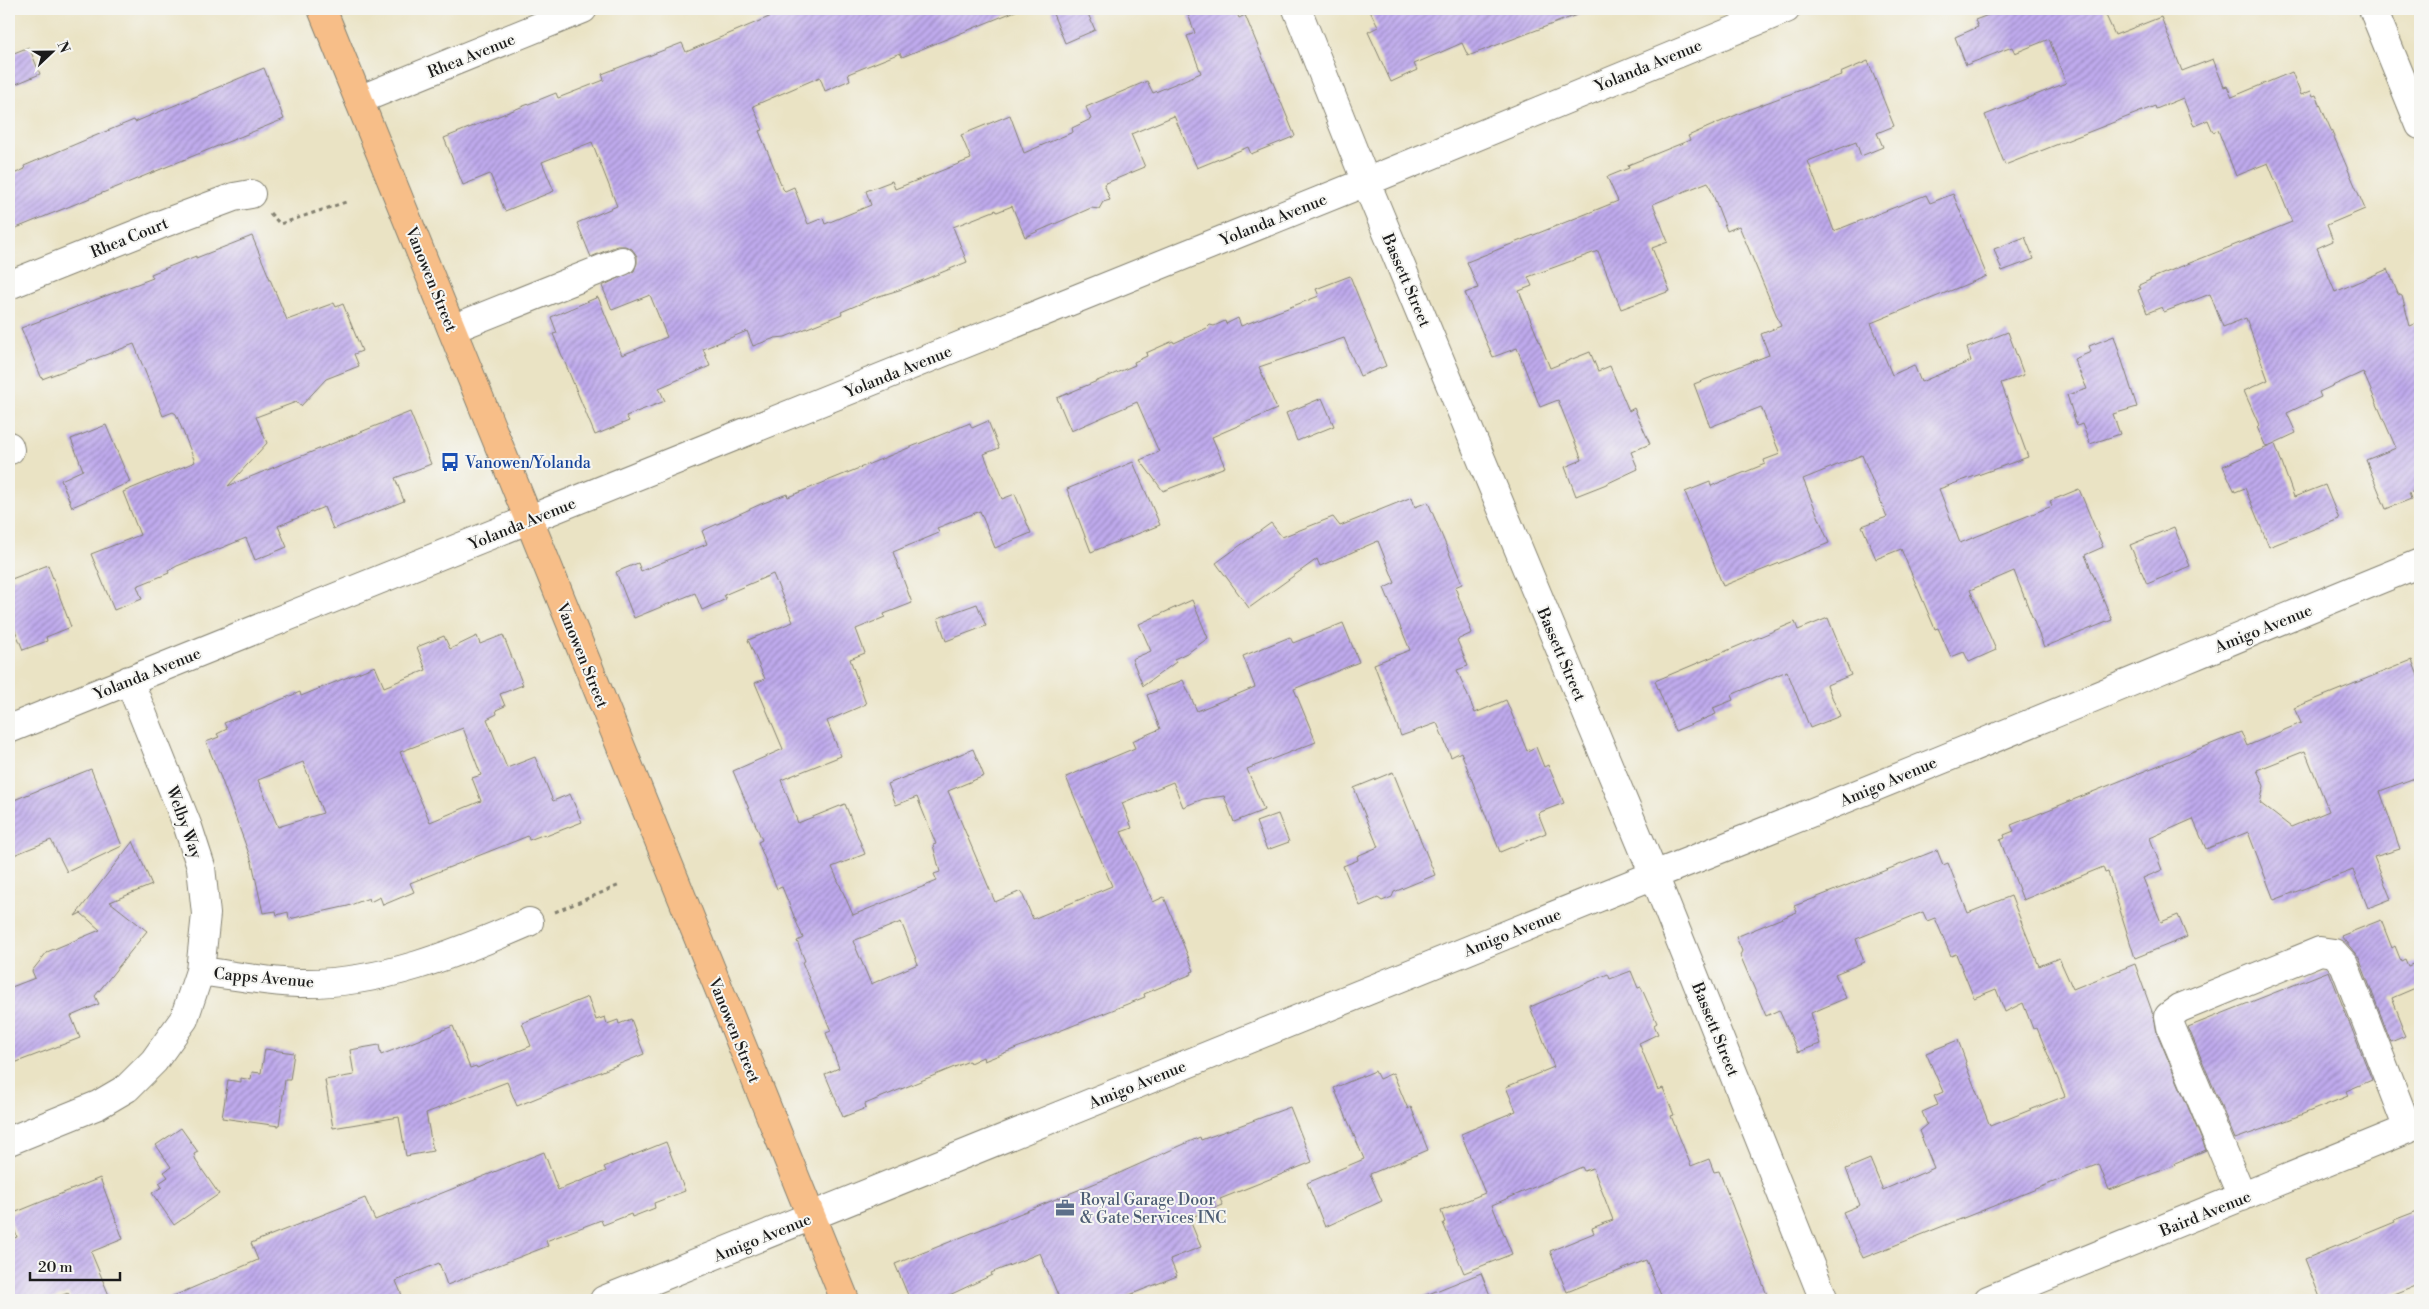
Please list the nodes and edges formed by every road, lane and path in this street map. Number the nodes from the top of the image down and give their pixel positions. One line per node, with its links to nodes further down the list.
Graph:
1 (322, 9): 6 (main road, Vanowen Street)
2 (583, 9): 6 (street, Rhea Avenue)
3 (1297, 9): 8 (street, Bassett Street)
4 (1786, 9): 8 (street, Yolanda Avenue)
5 (2373, 9): 7 (street)
6 (359, 100): 13 (main road, Vanowen Street)
7 (2420, 125)
8 (1366, 182): 14 (street, Yolanda Avenue); 18 (street, Bassett Street)
9 (251, 194): 10 (path); 12 (street, Rhea Court)
10 (346, 202)
11 (622, 261): 13 (street)
12 (9, 285)
13 (452, 330): 14 (main road, Vanowen Street)
14 (529, 520): 16 (street, Yolanda Avenue); 25 (main road, Vanowen Street)
15 (2420, 563): 18 (street, Amigo Avenue)
16 (129, 680): 17 (street, Yolanda Avenue); 21 (street, Welby Way)
17 (9, 729)
18 (1654, 875): 25 (street, Amigo Avenue); 28 (street, Bassett Street)
19 (620, 885): 20 (path)
20 (529, 922): 21 (street, Capps Avenue)
21 (200, 972): 23 (street, Capps Avenue)
22 (2414, 1127): 24 (street, Baird Avenue); 24 (street)
23 (9, 1141)
24 (2242, 1197): 29 (street, Baird Avenue)
25 (811, 1217): 26 (street, Amigo Avenue); 27 (main road, Vanowen Street)
26 (604, 1300)
27 (845, 1300)
28 (1824, 1300)
29 (1988, 1300)

